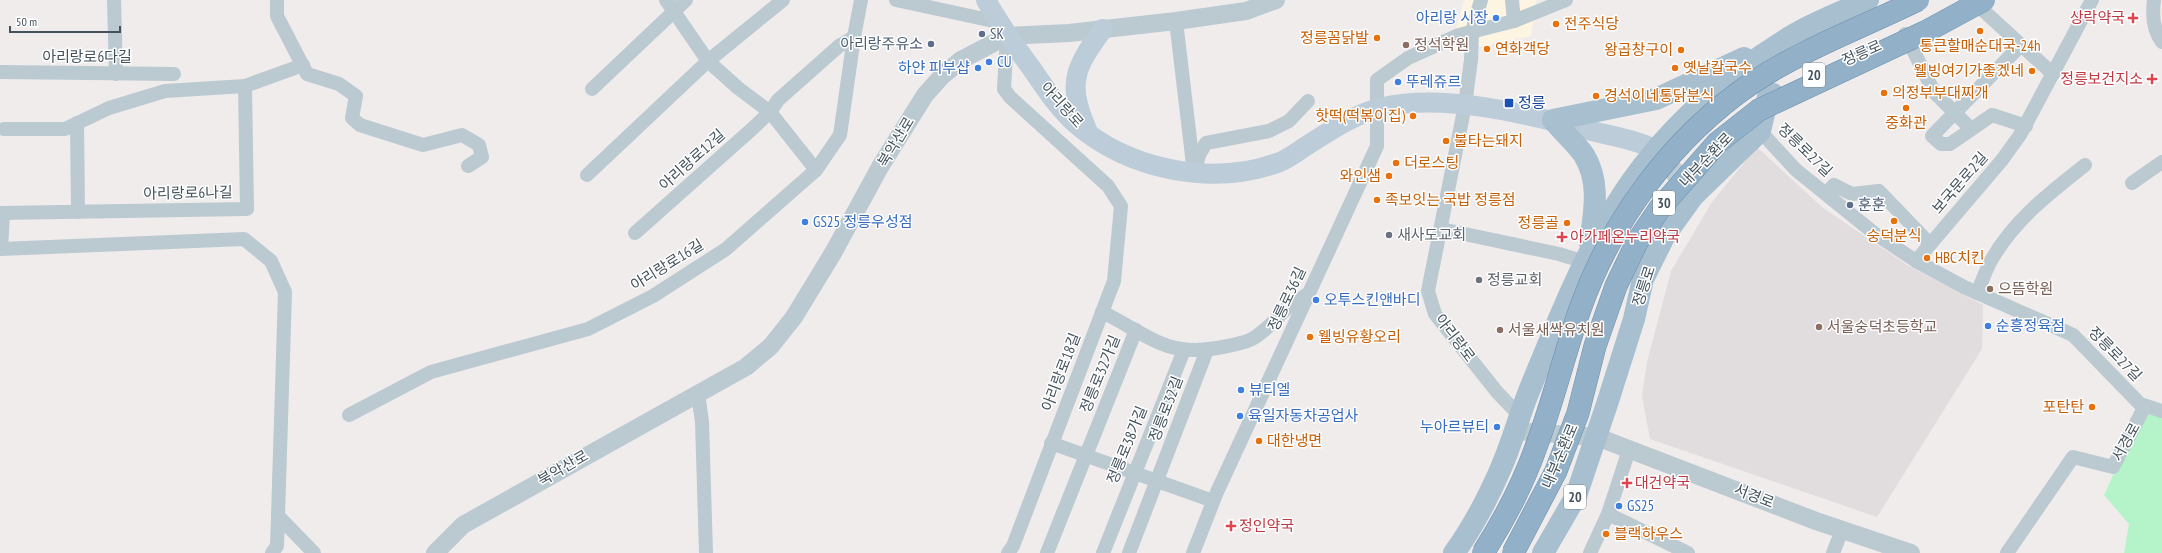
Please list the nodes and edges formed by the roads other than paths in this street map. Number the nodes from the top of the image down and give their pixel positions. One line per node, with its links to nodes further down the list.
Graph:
1 (114, 0): 31 (street)
2 (277, 0): 29 (street)
3 (686, 0): 17 (street)
4 (783, 0): 28 (street)
5 (861, 0): 25 (street, 아리랑로16길)
6 (896, 0): 20 (street)
7 (986, 0): 20 (main road, 아리랑로)
8 (1276, 0): 18 (street, 북악산로)
9 (1481, 0): 22 (street)
10 (1512, 0): 19 (street)
11 (1566, 0): 19 (street)
12 (1868, 0): 24 (main road)
13 (1918, 0): 98 (highway, 내부순환로 / 30, bridge)
14 (2092, 0): 33 (street, 보국문로2길)
15 (2154, 0): 26 (street)
16 (1978, 1): 23 (main road, 정릉로 / 20); 27 (street); 99 (highway, 내부순환로 / 30, bridge)
17 (670, 6): 28 (street); 35 (street)
18 (1176, 21): 21 (street, 북악산로); 54 (street)
19 (1514, 21): 22 (street)
20 (1003, 29): 21 (street, 북악산로); 48 (main road, 아리랑로); 69 (street, 아리랑로18길); 73 (street, 북악산로)
21 (1104, 29): 48 (main road)
22 (1472, 32): 38 (street); 39 (street, 정릉로36길)
23 (1905, 34): 36 (main road, 정릉로 / 20); 41 (street)
24 (1792, 36): 36 (main road); 42 (main road); 49 (main road)
25 (854, 37): 40 (street, 아리랑로12길); 53 (street, 아리랑로16길)
26 (2162, 42)
27 (2021, 45): 33 (street); 41 (street)
28 (708, 61): 40 (street); 55 (street)
29 (303, 65): 34 (street); 52 (street)
30 (0, 72): 31 (street, 아리랑로6다길)
31 (116, 74): 32 (street, 아리랑로6다길)
32 (174, 74)
33 (2053, 74): 44 (street, 보국문로2길)
34 (244, 86): 43 (street); 59 (street, 아리랑로6나길)
35 (592, 89)
36 (1768, 97): 47 (main road)
37 (1308, 101): 54 (street)
38 (1465, 105): 39 (main road, 아리랑로); 42 (main road, 아리랑로); 61 (street, 아리랑로)
39 (1378, 108): 54 (main road, 아리랑로); 68 (street, 정릉로36길)
40 (770, 112): 53 (street); 62 (street, 아리랑로12길)
41 (1953, 113): 46 (street); 46 (street, 보국문로2길)
42 (1553, 120): 49 (main road, 아리랑로); 65 (main road)
43 (77, 123): 45 (street); 59 (street)
44 (2026, 126): 46 (street, 보국문로2길); 63 (street, 보국문로2길)
45 (4, 128)
46 (1971, 129)
47 (1760, 131): 57 (street, 정릉로27길); 58 (main road, 정릉로 / 20)
48 (1089, 134): 54 (main road, 아리랑로)
49 (1655, 150): 58 (main road); 65 (main road)
50 (2162, 162): 56 (street)
51 (2085, 165): 67 (street)
52 (468, 166)
53 (816, 170): 76 (street, 아리랑로16길)
54 (1194, 173)
55 (587, 175)
56 (2132, 183)
57 (1826, 194): 63 (street, 정릉로27길); 66 (street, 정릉로27길)
58 (1693, 196): 78 (main road, 정릉로 / 20)
59 (78, 212): 60 (street, 아리랑로6나길)
60 (2, 213): 64 (street)
61 (1441, 230): 65 (street); 77 (street, 아리랑로)
62 (635, 233)
63 (1930, 244): 66 (street, 보국문로2길)
64 (0, 249): 86 (street)
65 (1587, 258): 77 (main road)
66 (1916, 261): 67 (street, 정릉로27길)
67 (1977, 293): 74 (street, 정릉로27길)
68 (1308, 294): 72 (street, 정릉로32가길); 84 (street, 정릉로36길)
69 (1102, 312): 70 (street); 79 (street, 아리랑로18길)
70 (1136, 330): 71 (street, 정릉로32가길); 81 (street, 정릉로32가길)
71 (1184, 350): 72 (street, 정릉로32가길); 82 (street, 정릉로38가길)
72 (1207, 350): 83 (street, 정릉로32길)
73 (698, 394): 90 (street, 북악산로); 91 (street)
74 (2145, 406): 75 (street, 정릉로27길); 105 (street, 서경로)
75 (2162, 410)
76 (348, 415)
77 (1517, 423): 78 (street, 서경로); 97 (main road)
78 (1597, 437): 80 (street, 서경로); 100 (main road, 정릉로 / 20)
79 (1051, 444): 81 (street); 92 (street, 아리랑로18길)
80 (1629, 450): 85 (street); 87 (street, 서경로)
81 (1086, 456): 82 (street); 93 (street, 정릉로32가길)
82 (1135, 472): 83 (street); 94 (street, 정릉로38가길)
83 (1157, 480): 84 (street); 95 (street, 정릉로32길)
84 (1213, 501): 96 (street, 정릉로36길)
85 (1608, 514): 101 (street); 102 (street)
86 (278, 516): 88 (street); 89 (street)
87 (1842, 530): 103 (street); 104 (street, 서경로)
88 (272, 553)
89 (314, 553)
90 (435, 553)
91 (706, 553)
92 (1008, 553)
93 (1047, 553)
94 (1102, 553)
95 (1129, 553)
96 (1193, 553)
97 (1455, 553)
98 (1483, 553)
99 (1513, 553)
100 (1543, 553)
101 (1590, 553)
102 (1688, 553)
103 (1833, 553)
104 (1911, 553)
105 (2007, 553)

